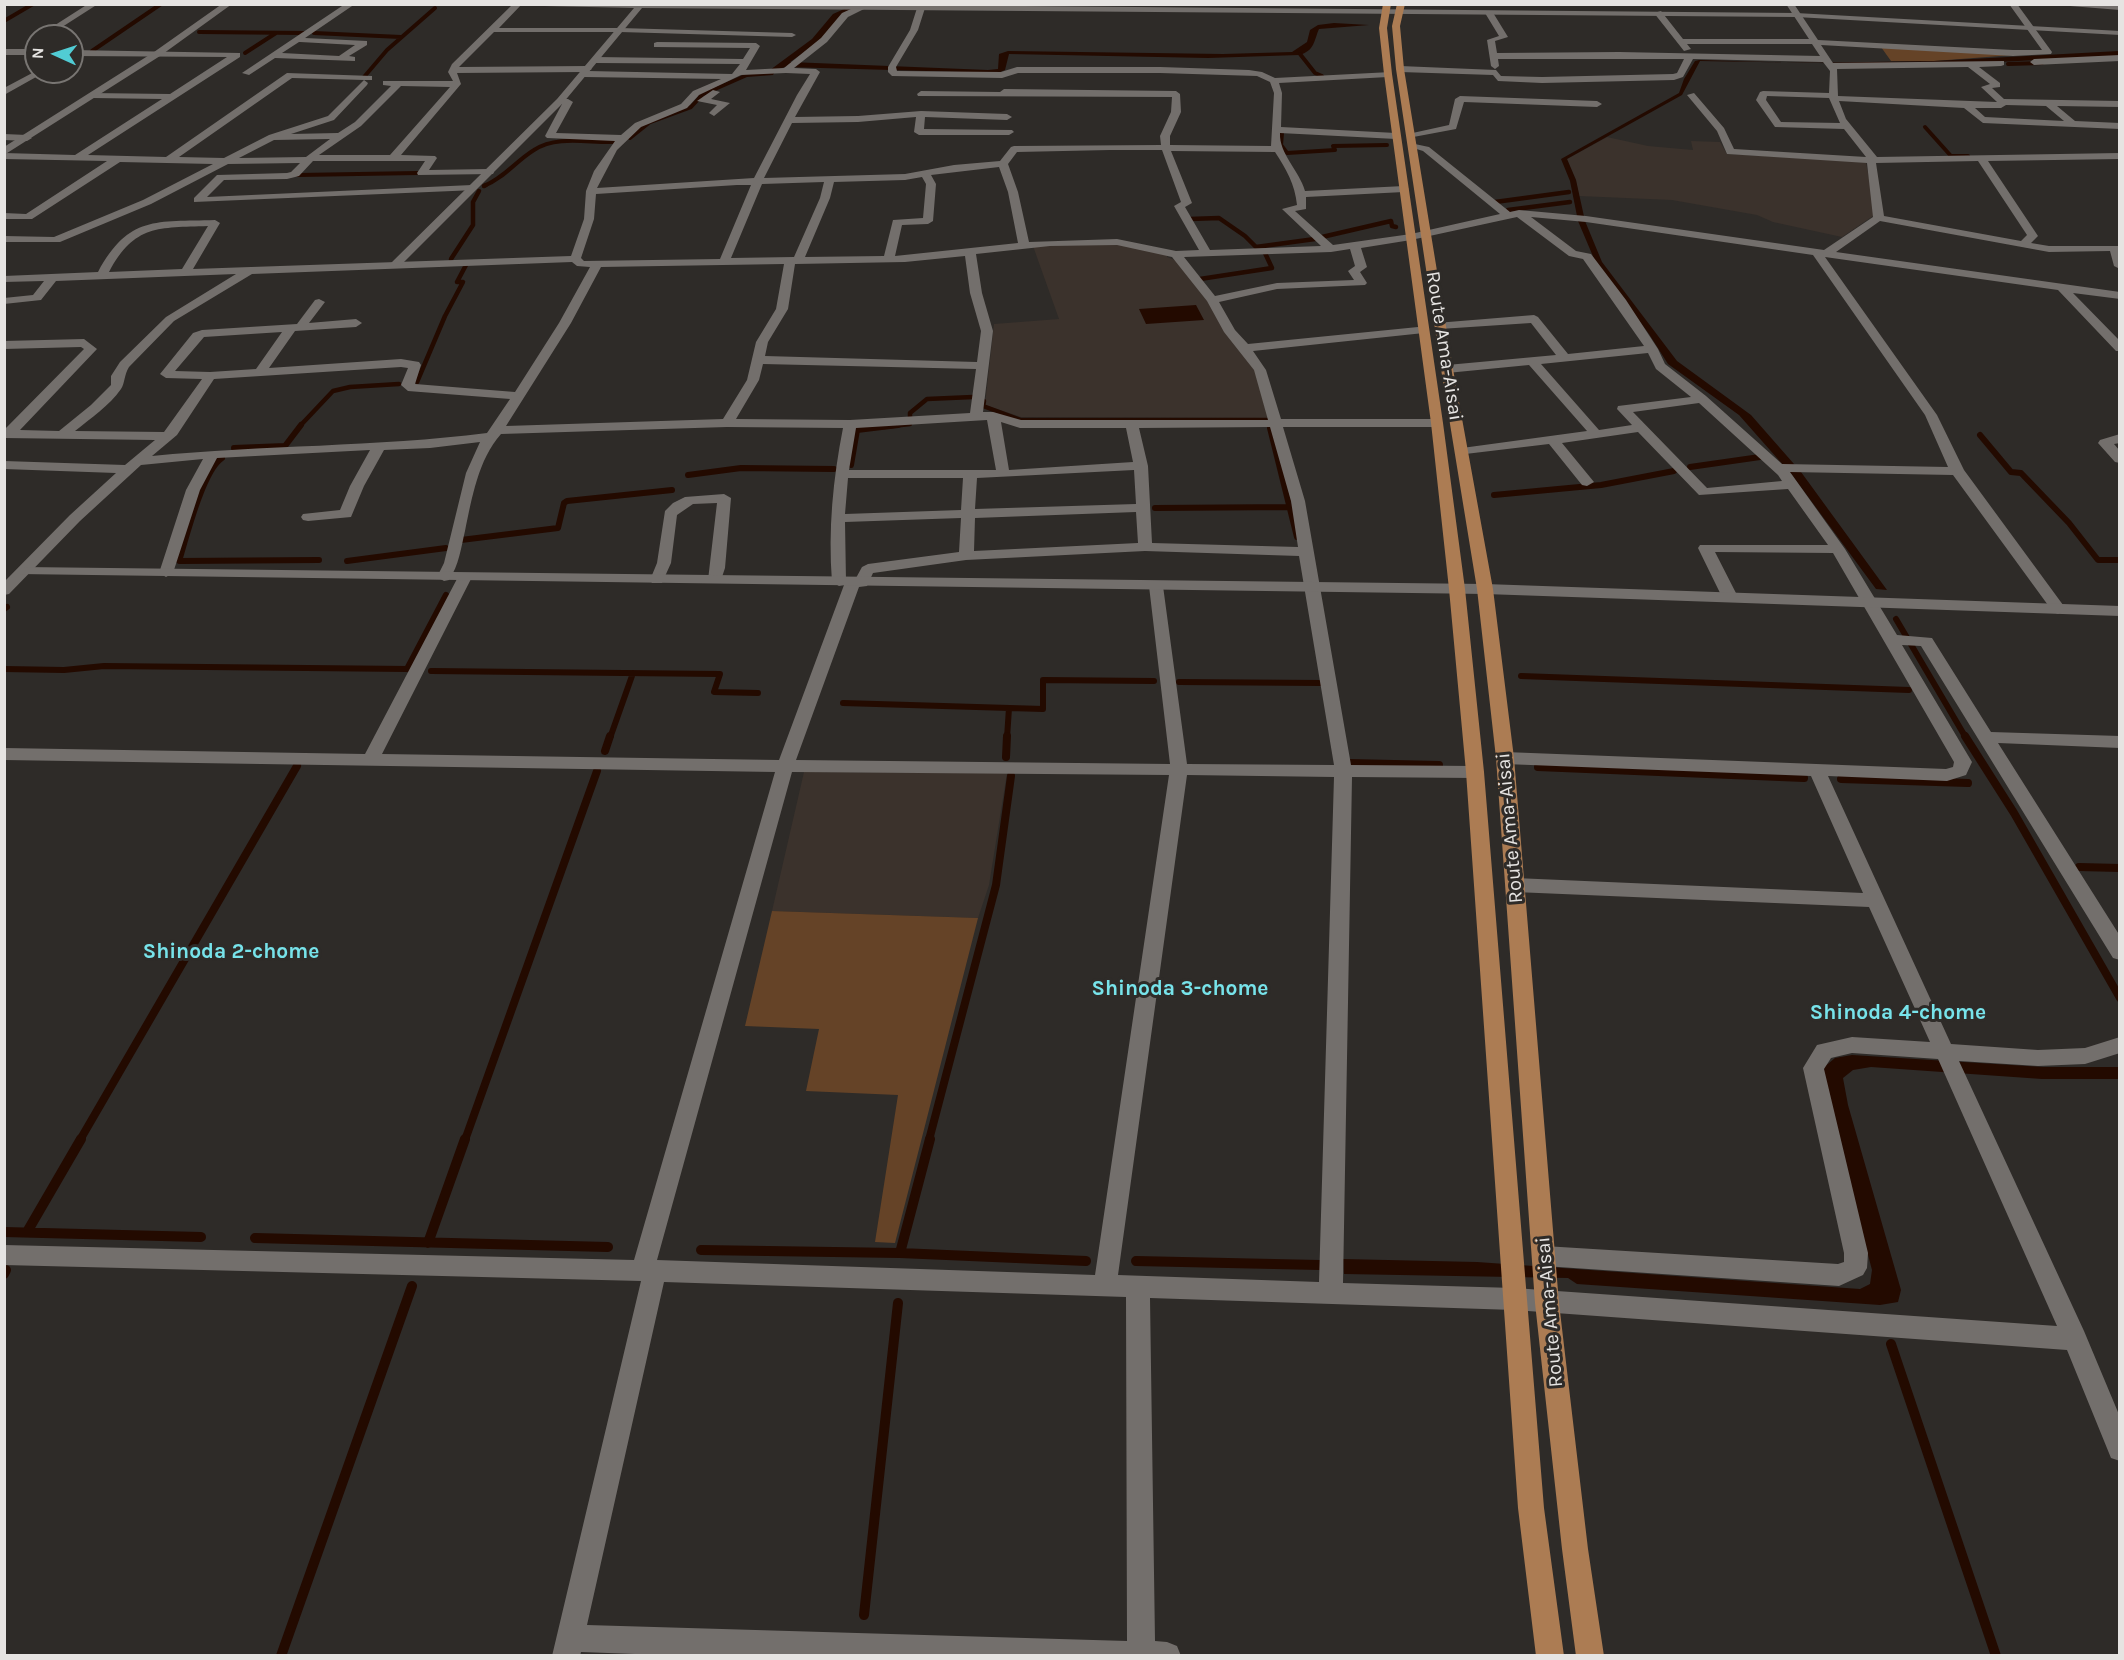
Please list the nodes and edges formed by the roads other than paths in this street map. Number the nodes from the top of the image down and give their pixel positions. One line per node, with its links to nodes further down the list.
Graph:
1 (94, 4): 19 (street)
2 (228, 4): 39 (street)
3 (351, 4): 26 (street)
4 (458, 4): 8 (street)
5 (1790, 4): 18 (street)
6 (2013, 4): 20 (street)
7 (2070, 4): 9 (street)
8 (518, 5): 10 (street); 21 (street)
9 (2092, 5): 15 (street)
10 (640, 6): 11 (street); 22 (street)
11 (863, 7): 13 (street); 52 (street)
12 (1207, 7): 13 (street); 14 (street)
13 (921, 8): 63 (street)
14 (1393, 8): 16 (street); 57 (main road, Route Ama-Aisai)
15 (2120, 8)
16 (1491, 10): 17 (street); 42 (street)
17 (1658, 13): 18 (street); 27 (street)
18 (1796, 15): 20 (street); 28 (street)
19 (62, 24)
20 (2028, 27): 24 (street); 36 (street)
21 (491, 30): 22 (street); 53 (street)
22 (620, 30): 23 (street); 47 (street)
23 (764, 33): 25 (street); 30 (street)
24 (2120, 33)
25 (792, 34)
26 (300, 40): 41 (street); 44 (street)
27 (1680, 41): 28 (street); 43 (street)
28 (1815, 42): 36 (street); 49 (street)
29 (657, 45): 30 (street)
30 (756, 46): 48 (street)
31 (24, 47): 34 (street)
32 (2120, 49): 36 (street)
33 (4, 52): 34 (street)
34 (15, 52): 35 (street)
35 (24, 52)
36 (2048, 52)
37 (84, 53): 38 (street)
38 (88, 53): 39 (street); 40 (street)
39 (157, 54): 54 (street); 73 (street)
40 (84, 55)
41 (275, 55): 44 (street); 59 (street)
42 (1493, 56): 43 (street); 60 (street)
43 (1690, 56): 49 (street); 60 (street)
44 (341, 58): 46 (street)
45 (2120, 58): 50 (street)
46 (354, 59)
47 (596, 60): 48 (street); 56 (street)
48 (746, 62): 62 (street)
49 (1829, 63): 50 (street); 76 (street)
50 (1970, 64): 78 (street)
51 (378, 69): 65 (street)
52 (783, 69): 62 (street); 83 (street); 86 (street)
53 (453, 70): 56 (street); 68 (street)
54 (213, 72): 55 (street); 75 (street)
55 (224, 72)
56 (586, 72): 62 (street); 77 (street)
57 (1394, 72): 66 (street); 69 (street); 99 (main road, Route Ama-Aisai)
58 (235, 73): 59 (street)
59 (246, 73): 61 (street)
60 (1496, 73): 69 (street)
61 (290, 75): 65 (street); 110 (street)
62 (737, 75): 98 (street)
63 (1002, 75): 66 (street); 71 (street)
64 (24, 81): 70 (street)
65 (366, 81): 67 (street); 95 (street)
66 (1274, 81): 91 (street)
67 (398, 84): 68 (street); 93 (street)
68 (457, 84): 106 (street)
69 (1455, 85): 80 (street); 99 (street)
70 (4, 92)
71 (1004, 93): 72 (street); 85 (street); 101 (street)
72 (921, 94)
73 (93, 95): 75 (street); 97 (street)
74 (1691, 95): 111 (street)
75 (173, 97): 105 (street)
76 (1833, 97): 82 (street); 88 (street); 88 (street)
77 (560, 101): 98 (street); 114 (street)
78 (2002, 102): 79 (street); 82 (street)
79 (2052, 103): 81 (street); 87 (street)
80 (1598, 104)
81 (2120, 104)
82 (1966, 105): 87 (street)
83 (714, 113)
84 (921, 114): 85 (street); 86 (street); 92 (street)
85 (1007, 117): 92 (street)
86 (789, 120): 118 (street)
87 (2072, 123): 89 (street)
88 (1847, 126): 111 (street)
89 (2103, 126): 90 (street); 96 (street)
90 (2120, 126)
91 (1278, 130): 99 (street); 102 (street)
92 (1009, 132): 100 (street)
93 (340, 136): 95 (street); 109 (street)
94 (4, 137): 97 (street)
95 (272, 137): 112 (street)
96 (2120, 137)
97 (27, 138): 103 (street)
98 (623, 138): 121 (street)
99 (1407, 139): 120 (main road, Route Ama-Aisai); 124 (street); 127 (main road, Route Ama-Aisai)
100 (1014, 149): 101 (street); 113 (street)
101 (1166, 149): 102 (street); 135 (street)
102 (1278, 149): 122 (street)
103 (4, 154): 105 (street)
104 (2120, 156): 107 (street)
105 (77, 158): 108 (street)
106 (393, 158): 109 (street); 114 (street)
107 (1981, 158): 111 (street); 129 (street)
108 (117, 159): 110 (street); 125 (street)
109 (309, 159): 112 (street); 116 (street)
110 (168, 160): 112 (street)
111 (1872, 160): 126 (street)
112 (225, 162): 128 (street)
113 (1003, 164): 115 (street); 130 (street)
114 (489, 172): 119 (street)
115 (925, 174): 117 (street); 140 (street)
116 (283, 176): 123 (street); 123 (street)
117 (830, 180): 118 (street); 139 (street)
118 (758, 181): 121 (street); 141 (street)
119 (472, 189): 123 (street); 143 (street)
120 (1404, 189): 122 (street); 127 (main road, Route Ama-Aisai)
121 (591, 191): 138 (street)
122 (1302, 194): 133 (street)
123 (261, 197)
124 (1513, 214): 127 (street); 137 (street); 162 (street)
125 (4, 216)
126 (1878, 218): 129 (street); 137 (street)
127 (1419, 235): 131 (street); 156 (main road, Route Ama-Aisai); 158 (main road, Route Ama-Aisai)
128 (4, 239)
129 (2025, 243): 132 (street)
130 (1024, 244): 134 (street); 136 (street)
131 (1355, 247): 133 (street); 152 (street)
132 (2117, 248): 144 (street)
133 (1331, 249): 135 (street)
134 (970, 251): 140 (street); 166 (street)
135 (1206, 253): 136 (street)
136 (1176, 254): 152 (street)
137 (1821, 254): 150 (street); 195 (street)
138 (575, 259): 142 (street); 143 (street)
139 (794, 260): 140 (street); 141 (street); 164 (street)
140 (889, 260)
141 (724, 261): 142 (street)
142 (598, 263): 170 (street)
143 (396, 264): 145 (street)
144 (2120, 266)
145 (250, 270): 146 (street); 181 (street)
146 (186, 272): 147 (street); 147 (street)
147 (101, 276): 148 (street)
148 (53, 277): 149 (street); 153 (street)
149 (4, 279)
150 (2062, 288): 151 (street); 161 (street)
151 (2120, 296)
152 (1212, 300): 160 (street)
153 (4, 301)
154 (319, 302): 157 (street)
155 (356, 324): 157 (street)
156 (1440, 325): 163 (street); 167 (main road, Route Ama-Aisai)
157 (296, 327): 168 (street); 169 (street)
158 (1424, 329): 160 (street); 175 (main road, Route Ama-Aisai)
159 (4, 345): 180 (street)
160 (1245, 348): 177 (street)
161 (2120, 348)
162 (1652, 349): 163 (street); 171 (street)
163 (1565, 358): 165 (street)
164 (760, 360): 166 (street); 174 (street)
165 (1532, 361): 167 (street); 183 (street)
166 (983, 366): 172 (street)
167 (1447, 369): 188 (main road, Route Ama-Aisai)
168 (260, 372): 169 (street); 170 (street)
169 (210, 376): 184 (street)
170 (519, 396): 182 (street)
171 (1702, 399): 179 (street); 194 (street)
172 (976, 416): 173 (street); 176 (street)
173 (993, 416): 178 (street); 198 (street)
174 (727, 423): 176 (street); 182 (street)
175 (1437, 423): 177 (street); 218 (main road, Route Ama-Aisai)
176 (850, 424): 196 (street)
177 (1276, 424): 178 (street); 207 (street)
178 (1132, 425): 193 (street)
179 (1641, 428): 183 (street); 200 (street)
180 (7, 434): 181 (street)
181 (63, 434): 184 (street)
182 (493, 434): 187 (street); 211 (street)
183 (1596, 434): 186 (street)
184 (166, 436): 192 (street)
185 (2120, 438): 190 (street)
186 (1553, 440): 188 (street); 199 (street)
187 (379, 447): 189 (street); 203 (street)
188 (1462, 452): 219 (main road, Route Ama-Aisai)
189 (212, 454): 192 (street); 210 (street)
190 (2120, 459)
191 (4, 465): 192 (street)
192 (133, 465): 209 (street)
193 (1141, 466): 198 (street); 201 (street)
194 (1780, 468): 195 (street); 200 (street)
195 (1957, 471): 223 (street)
196 (841, 474): 197 (street); 204 (street)
197 (970, 474): 198 (street); 202 (street)
198 (1003, 474)
199 (1587, 482)
200 (1792, 484): 206 (street)
201 (1143, 508): 202 (street); 205 (street)
202 (969, 515): 204 (street); 208 (street)
203 (308, 517)
204 (838, 518): 215 (street)
205 (1146, 547): 207 (street); 208 (street)
206 (1838, 549): 221 (street); 222 (street)
207 (1306, 552): 217 (street)
208 (966, 556): 215 (street)
209 (24, 571): 210 (street); 220 (street)
210 (166, 573): 211 (street)
211 (444, 577): 212 (street)
212 (465, 577): 213 (street); 229 (street)
213 (657, 580): 214 (street); 214 (street)
214 (715, 580): 215 (street)
215 (851, 582): 216 (street); 231 (street)
216 (1156, 586): 217 (street); 232 (street)
217 (1312, 588): 218 (street); 233 (street)
218 (1457, 589): 219 (street); 235 (main road, Route Ama-Aisai)
219 (1485, 589): 221 (street); 230 (main road, Route Ama-Aisai)
220 (4, 591)
221 (1730, 597): 222 (street)
222 (1871, 602): 223 (street); 225 (street)
223 (2058, 609): 224 (street)
224 (2120, 611)
225 (1893, 640): 226 (street); 234 (street)
226 (1984, 737): 227 (street); 238 (street)
227 (2120, 742)
228 (4, 754): 229 (street)
229 (371, 758): 231 (street)
230 (1505, 758): 234 (street); 236 (main road, Route Ama-Aisai)
231 (785, 766): 232 (street); 243 (street)
232 (1179, 769): 233 (street); 244 (street)
233 (1343, 770): 235 (street); 246 (street)
234 (1817, 770): 237 (street)
235 (1475, 772): 247 (main road, Route Ama-Aisai)
236 (1515, 885): 237 (street); 242 (main road, Route Ama-Aisai)
237 (1876, 900): 240 (street)
238 (2120, 953)
239 (2120, 1045): 240 (street)
240 (1951, 1062): 242 (street); 249 (street)
241 (4, 1255): 243 (street)
242 (1544, 1259): 248 (main road, Route Ama-Aisai)
243 (649, 1271): 244 (street); 251 (street)
244 (1105, 1285): 245 (street)
245 (1138, 1286): 246 (street); 252 (street)
246 (1331, 1293): 247 (street)
247 (1514, 1299): 248 (street); 254 (main road, Route Ama-Aisai)
248 (1547, 1303): 249 (street); 255 (main road, Route Ama-Aisai)
249 (2075, 1339): 250 (street)
250 (2120, 1449)
251 (568, 1647): 252 (street)
252 (1141, 1655): 253 (street)
253 (1167, 1656)
254 (1550, 1656)
255 (1590, 1656)

